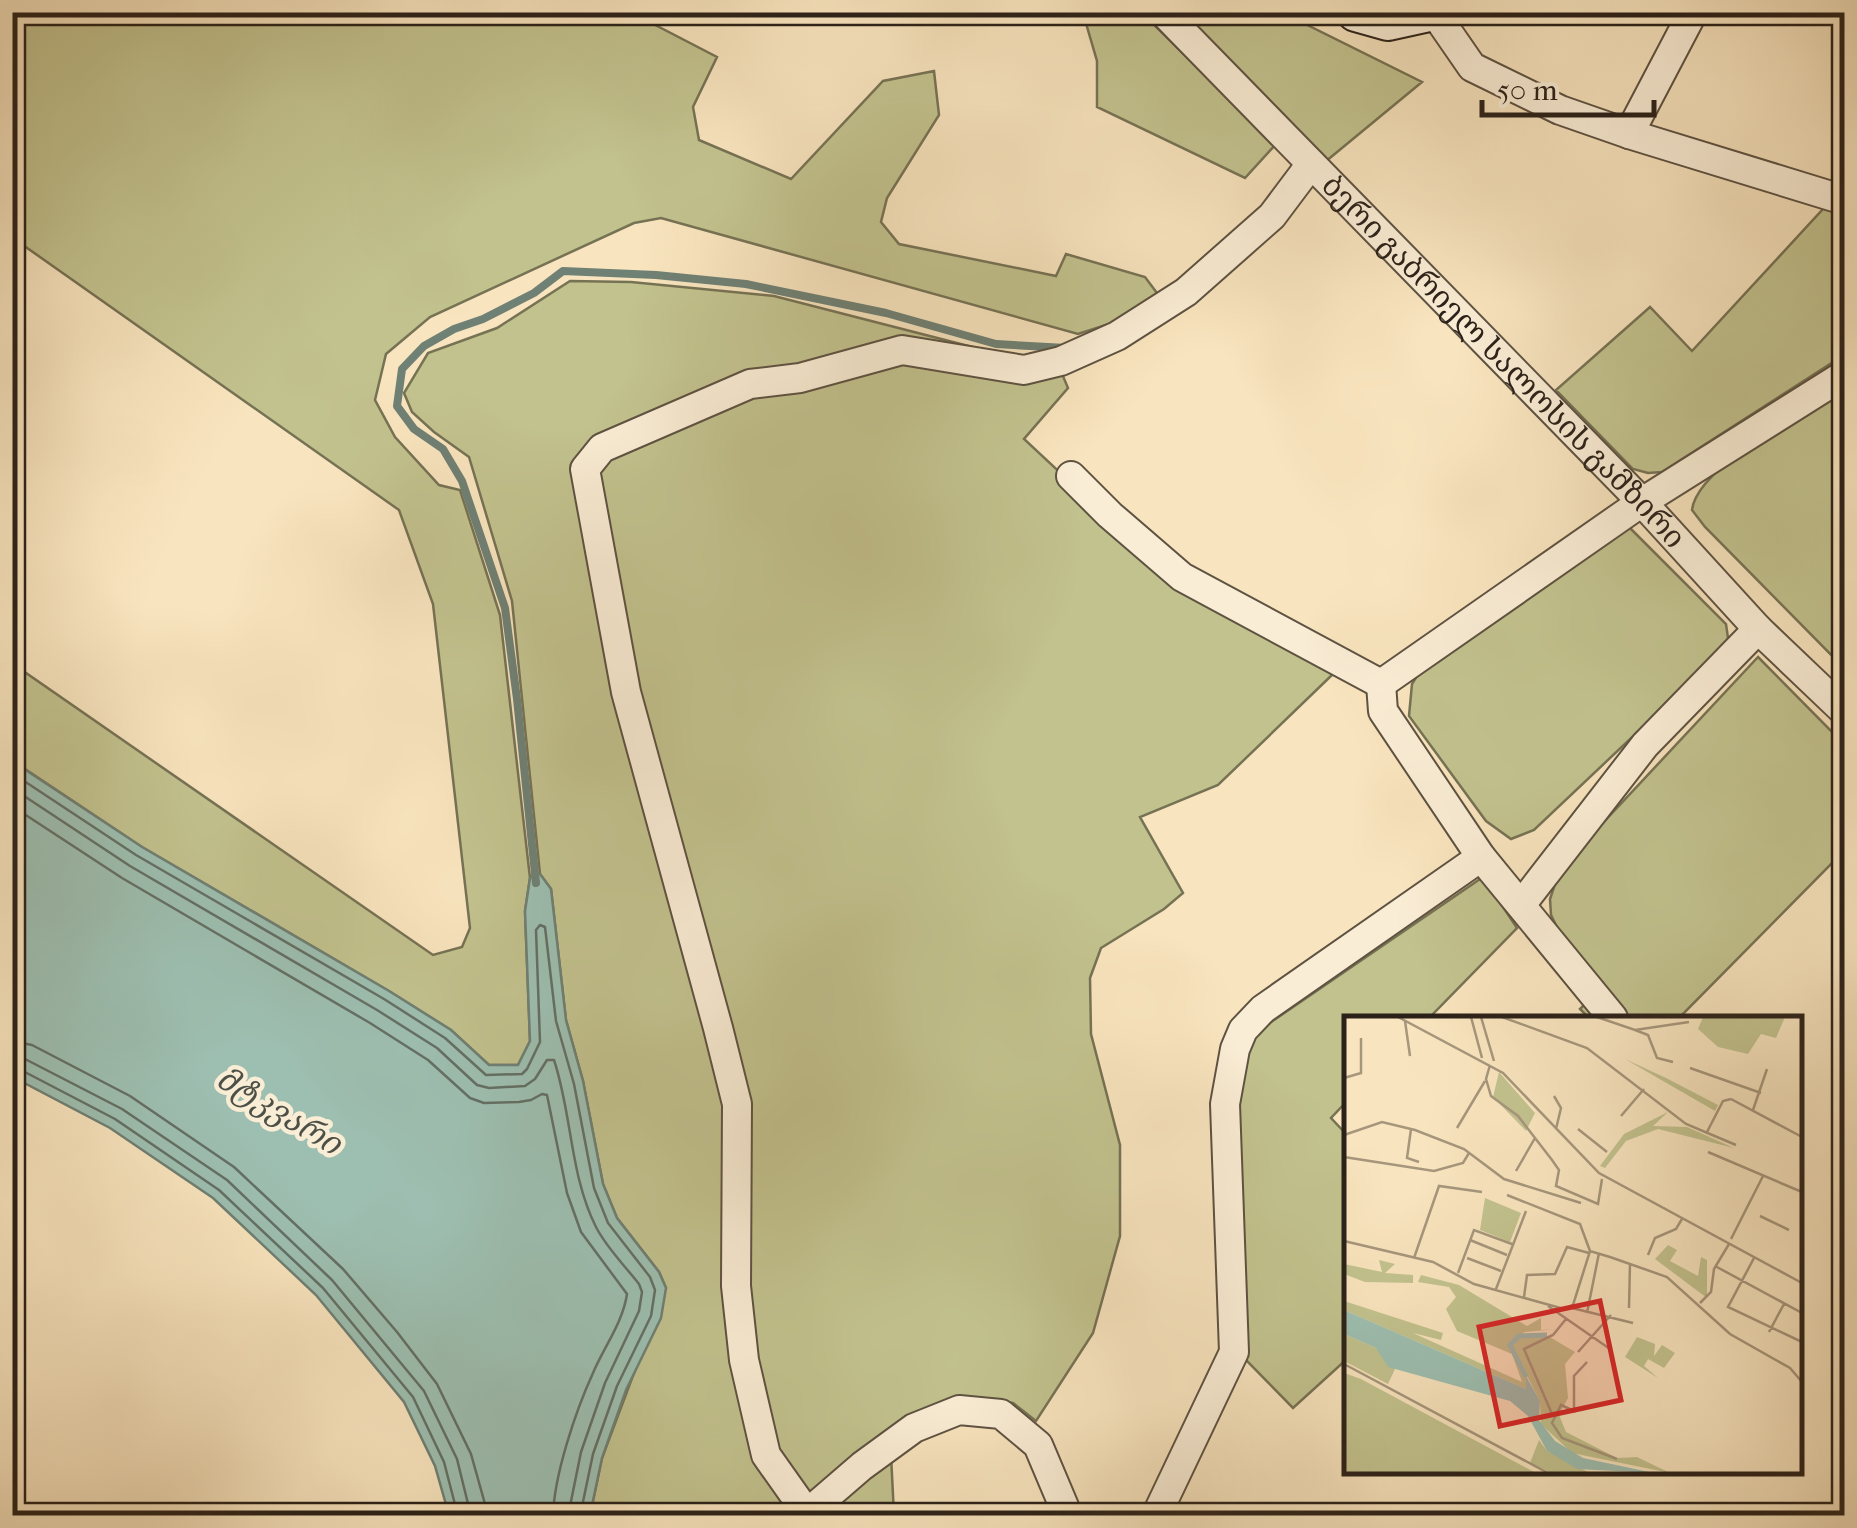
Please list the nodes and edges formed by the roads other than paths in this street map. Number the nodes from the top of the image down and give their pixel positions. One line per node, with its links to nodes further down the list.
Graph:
1 (1356, 12): 2 (main road)
2 (1432, 12): 5 (street)
3 (1694, 12): 5 (street)
4 (1169, 16): 6 (street, ბერი გაბრიელ სალოსის გამზირი)
5 (1629, 134): 7 (street)
6 (1311, 164): 10 (street, ბერი გაბრიელ სალოსის გამზირი); 17 (street)
7 (1844, 200)
8 (1844, 375): 10 (street)
9 (1071, 476): 12 (street)
10 (1642, 502): 11 (street, ბერი გაბრიელ სალოსის გამზირი); 12 (street)
11 (1758, 629): 13 (street, ბერი გაბრიელ სალოსის გამზირი); 15 (street)
12 (1381, 684): 14 (street)
13 (1844, 712)
14 (1481, 857): 15 (street); 19 (street)
15 (1521, 905): 16 (street)
16 (1611, 1016)
17 (806, 1514): 18 (street)
18 (1068, 1516)
19 (1156, 1516)

